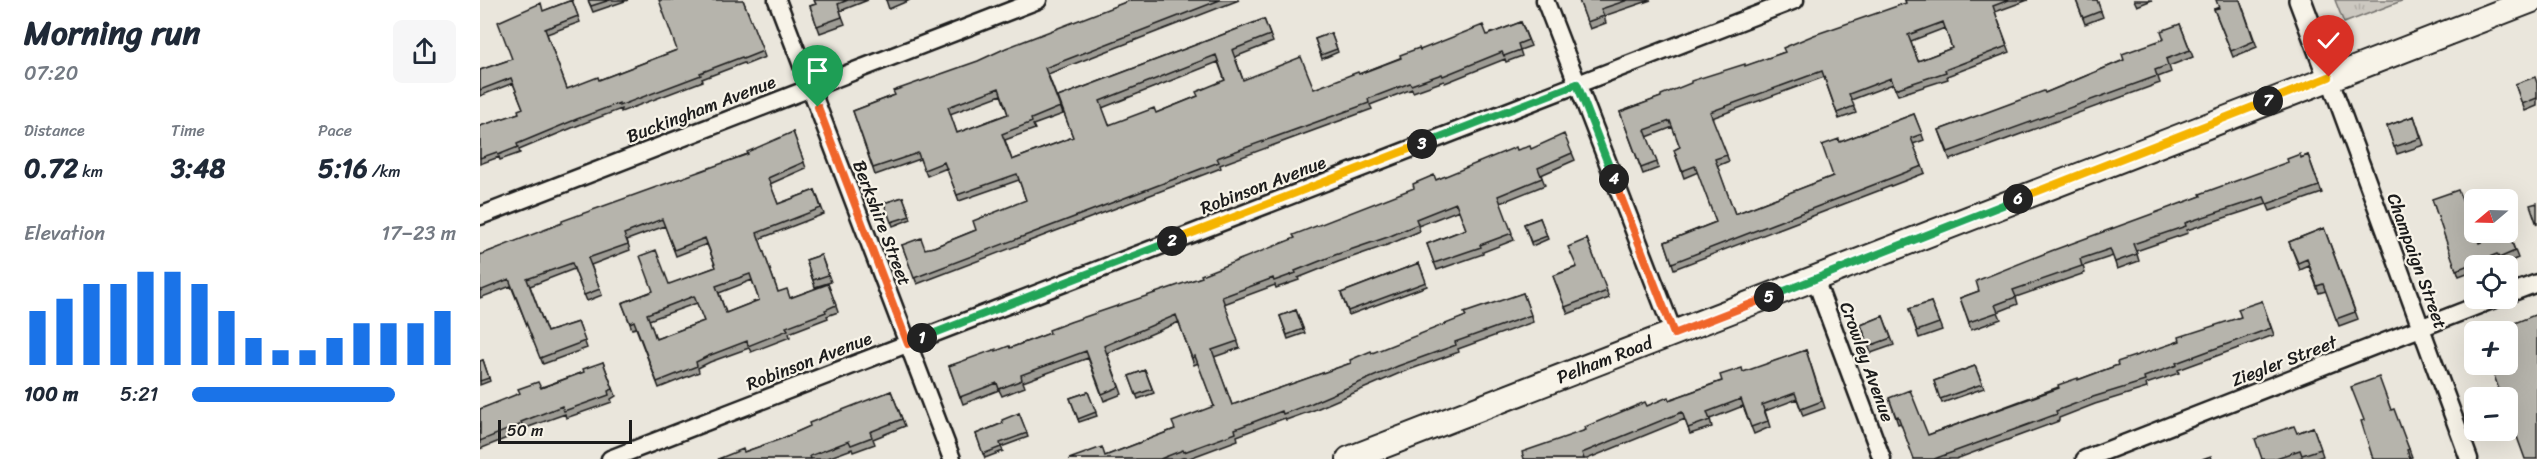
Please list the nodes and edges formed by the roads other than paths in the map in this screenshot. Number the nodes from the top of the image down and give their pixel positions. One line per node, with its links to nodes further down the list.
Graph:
1 (777, 0): 9 (street, Berkshire Street)
2 (1038, 0): 9 (street, Buckingham Avenue)
3 (1545, 0): 8 (street)
4 (1795, 0): 8 (street, Robinson Avenue)
5 (2300, 0): 7 (street)
6 (2532, 0): 7 (main road, Pelham Road)
7 (2329, 77): 11 (main road, Pelham Road); 15 (street, Champaign Street)
8 (1577, 84): 16 (street); 17 (street, Robinson Avenue)
9 (810, 87): 10 (street, Buckingham Avenue); 17 (street, Berkshire Street)
10 (480, 216)
11 (1815, 279): 16 (main road, Pelham Road); 21 (street, Crowley Avenue)
12 (2537, 284): 13 (street)
13 (2518, 291)
14 (2469, 309): 15 (street, Ziegler Street)
15 (2421, 328): 22 (street, Ziegler Street); 23 (street, Champaign Street)
16 (1674, 334): 20 (main road, Pelham Road)
17 (908, 344): 18 (street, Robinson Avenue); 19 (street, Berkshire Street)
18 (610, 459)
19 (952, 459)
20 (1349, 459)
21 (1882, 459)
22 (2085, 459)
23 (2469, 459)

